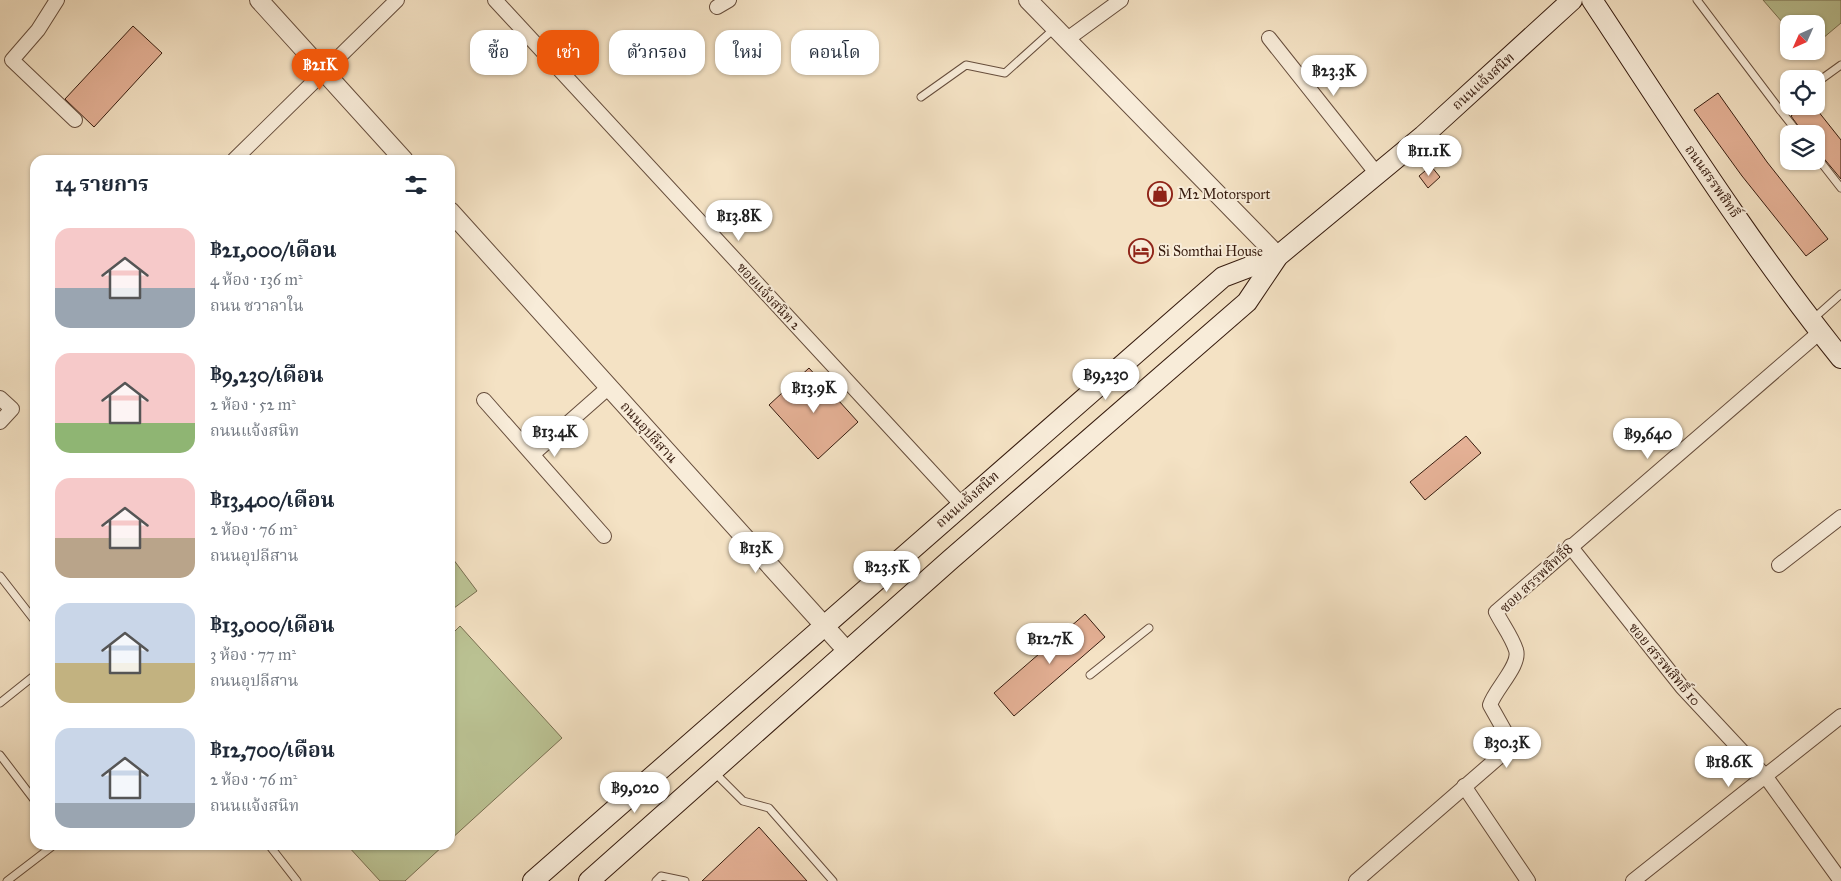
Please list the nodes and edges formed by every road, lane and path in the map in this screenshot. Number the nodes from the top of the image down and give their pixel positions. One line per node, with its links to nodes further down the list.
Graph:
1 (57, 0): 18 (street)
2 (259, 0): 13 (street)
3 (397, 0): 13 (street)
4 (495, 0): 35 (street, ซอยแจ้งสนิท 2)
5 (1028, 0): 10 (street)
6 (1121, 0): 10 (street)
7 (1572, 0): 23 (main road, ถนนแจ้งสนิท)
8 (1592, 0): 28 (main road, ถนนสรรพสิทธิ์)
9 (1697, 0): 16 (lane)
10 (1061, 34): 15 (lane); 26 (street)
11 (1269, 38): 23 (street)
12 (1841, 64): 14 (lane)
13 (325, 72): 20 (street); 21 (street)
14 (1825, 76)
15 (921, 97)
16 (1780, 110)
17 (1784, 115): 19 (lane)
18 (75, 120)
19 (1792, 125)
20 (239, 155)
21 (400, 155)
22 (1825, 168): 24 (lane)
23 (1377, 174): 26 (main road, ถนนแจ้งสนิท)
24 (1841, 188)
25 (455, 217): 30 (street, ถนนอุปลีสาน)
26 (1278, 256): 35 (main road, ถนนแจ้งสนิท); 44 (main road, ถนนแจ้งสนิท)
27 (1841, 294): 28 (lane)
28 (1816, 326): 29 (main road, ถนนสรรพสิทธิ์); 38 (street, ซอย สรรพสิทธิ์8)
29 (1841, 358)
30 (609, 387): 34 (street); 42 (street, ถนนอุปลีสาน)
31 (0, 398): 33 (street)
32 (484, 400): 34 (street)
33 (0, 422)
34 (533, 454): 37 (street)
35 (961, 504): 42 (main road, ถนนแจ้งสนิท)
36 (1841, 517): 39 (street)
37 (604, 536)
38 (1570, 546): 51 (street, ซอย สรรพสิทธิ์ 10); 52 (street, ซอย สรรพสิทธิ์8)
39 (1779, 565)
40 (0, 576): 41 (lane)
41 (30, 615)
42 (823, 625): 44 (street, ถนนอุปลีสาน); 58 (main road, ถนนแจ้งสนิท)
43 (1149, 628): 45 (lane)
44 (848, 652): 50 (main road, ถนนแจ้งสนิท)
45 (1090, 674)
46 (30, 679): 47 (lane)
47 (0, 703)
48 (1841, 716): 51 (street)
49 (0, 755): 53 (lane)
50 (712, 770): 59 (main road, ถนนแจ้งสนิท); 62 (lane)
51 (1766, 777): 65 (street); 66 (street, ซอย สรรพสิทธิ์ 10)
52 (1464, 786): 63 (street, ซอย สรรพสิทธิ์8); 64 (street)
53 (30, 794)
54 (47, 850): 56 (lane)
55 (273, 850): 57 (lane)
56 (7, 881)
57 (297, 881)
58 (533, 881)
59 (589, 881)
60 (656, 881): 61 (lane)
61 (685, 881)
62 (833, 881)
63 (1356, 881)
64 (1528, 881)
65 (1633, 881)
66 (1841, 881)

